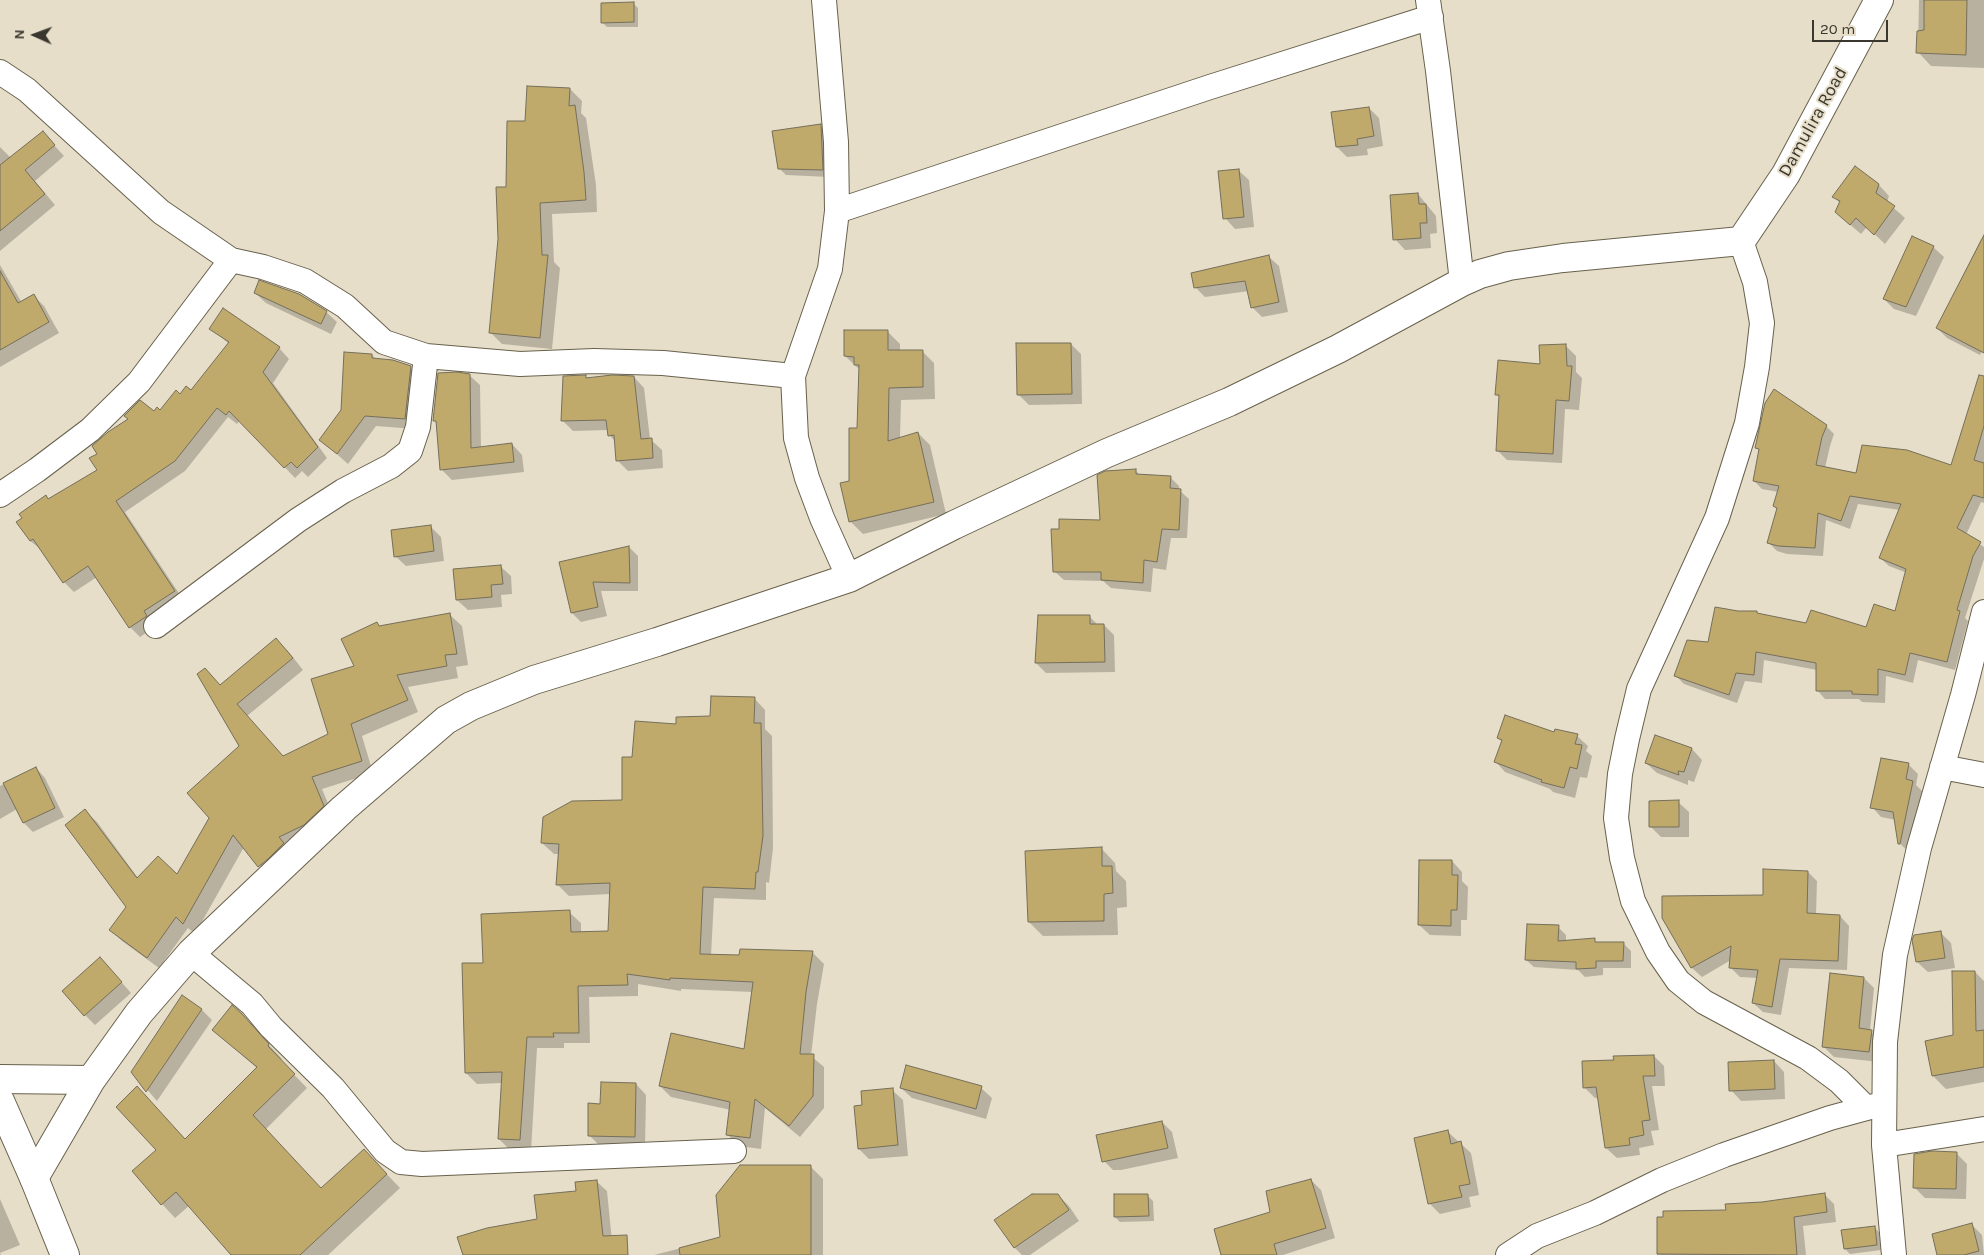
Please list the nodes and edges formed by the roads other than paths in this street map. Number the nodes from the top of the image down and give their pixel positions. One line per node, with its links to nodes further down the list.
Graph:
1 (824, 0): 5 (street)
2 (1879, 0): 6 (street, Damulira Road)
3 (1429, 9): 5 (street); 8 (street)
4 (0, 72): 7 (street)
5 (837, 211): 10 (street)
6 (1741, 240): 8 (street); 21 (street)
7 (231, 260): 9 (street); 11 (street)
8 (1462, 282): 12 (street)
9 (426, 356): 10 (street); 14 (street)
10 (793, 376): 12 (street)
11 (0, 495)
12 (849, 578): 17 (street)
13 (1984, 612): 15 (street)
14 (156, 626)
15 (1942, 767): 16 (street); 21 (street)
16 (1984, 775)
17 (190, 953): 19 (street); 24 (street)
18 (0, 1079): 19 (street)
19 (92, 1080): 25 (street)
20 (0, 1101): 25 (street)
21 (1876, 1105): 23 (street); 27 (street)
22 (1984, 1129): 23 (street)
23 (1884, 1145): 28 (street)
24 (734, 1152)
25 (34, 1178): 26 (street)
26 (64, 1255)
27 (1508, 1255)
28 (1894, 1255)

